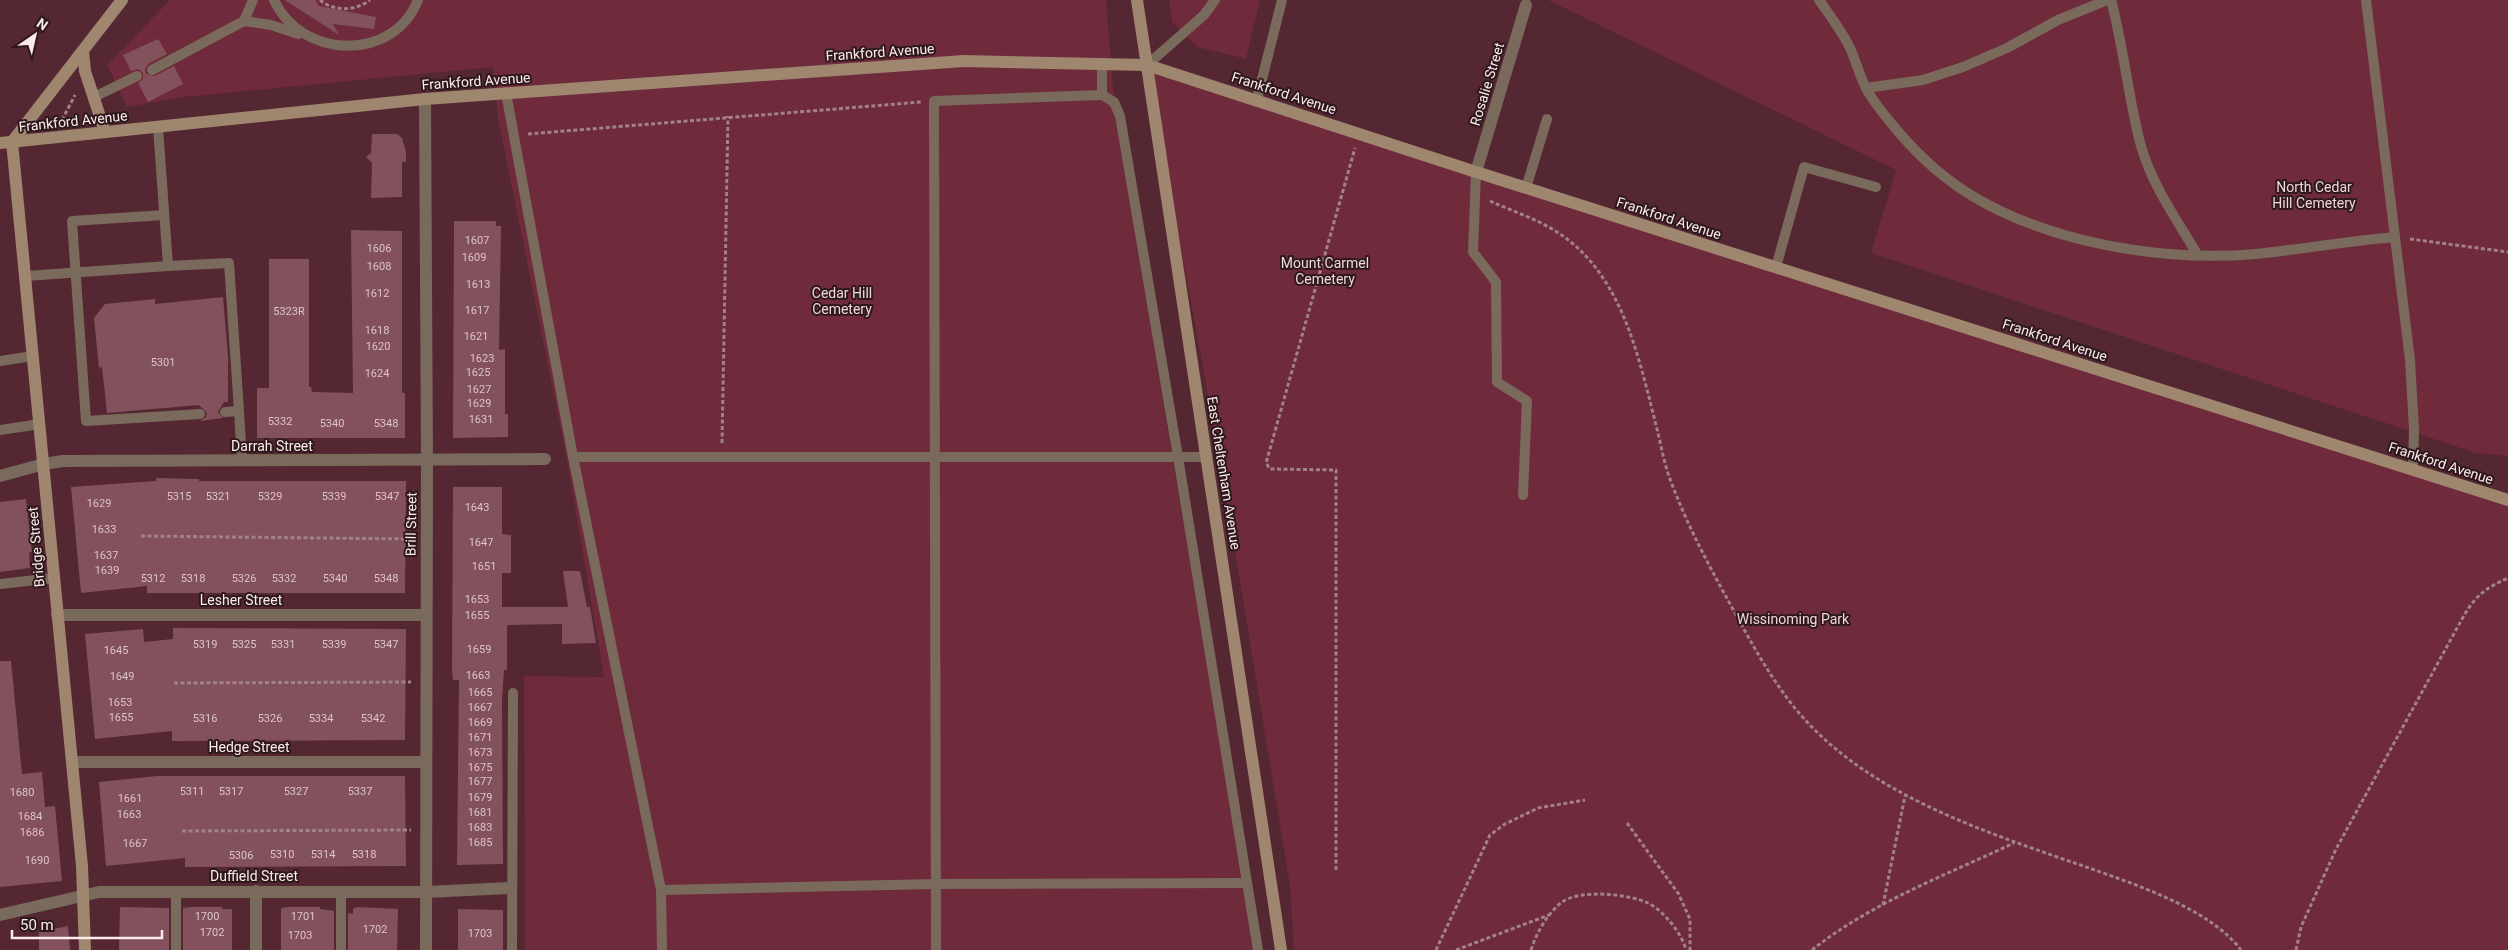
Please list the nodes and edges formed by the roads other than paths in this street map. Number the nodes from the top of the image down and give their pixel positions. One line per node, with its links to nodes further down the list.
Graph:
1 (122, 0): 15 (main road)
2 (253, 0): 13 (lane)
3 (274, 0): 14 (lane)
4 (418, 0): 14 (lane)
5 (1137, 0): 17 (main road, East Cheltenham Avenue)
6 (1214, 0): 17 (lane)
7 (1282, 0): 25 (lane)
8 (1819, 0): 20 (lane)
9 (2107, 0): 20 (lane)
10 (2111, 0): 35 (lane)
11 (2366, 0): 34 (lane)
12 (1526, 5): 30 (street, Rosalie Street)
13 (244, 21): 14 (lane); 18 (lane)
14 (309, 38)
15 (83, 51): 23 (main road); 29 (main road)
16 (1102, 64): 17 (main road, Frankford Avenue); 21 (main road, Frankford Avenue); 22 (lane)
17 (1147, 65): 25 (main road, Frankford Avenue); 50 (main road, East Cheltenham Avenue)
18 (152, 70)
19 (137, 76): 23 (lane)
20 (1866, 88): 35 (lane)
21 (506, 93): 24 (main road, Frankford Avenue); 47 (lane)
22 (1102, 95): 48 (lane); 49 (lane)
23 (94, 97): 28 (main road)
24 (425, 99): 27 (main road, Frankford Avenue); 53 (street, Brill Street)
25 (1257, 100): 30 (main road, Frankford Avenue)
26 (1547, 119): 31 (lane)
27 (158, 127): 28 (main road, Frankford Avenue); 33 (lane)
28 (105, 132): 29 (main road, Frankford Avenue)
29 (6, 143): 39 (main road, Bridge Street)
30 (1476, 172): 31 (main road, Frankford Avenue); 57 (lane)
31 (1526, 188): 37 (main road, Frankford Avenue)
32 (1876, 188): 37 (lane)
33 (164, 215): 36 (lane); 38 (lane)
34 (2395, 237): 35 (lane); 55 (lane)
35 (2197, 254)
36 (168, 266): 38 (lane); 42 (lane)
37 (1776, 267): 55 (main road, Frankford Avenue)
38 (76, 272): 39 (lane); 44 (lane)
39 (26, 276): 40 (main road, Bridge Street)
40 (33, 356): 41 (lane); 45 (main road, Bridge Street)
41 (0, 361)
42 (239, 411): 43 (lane); 52 (lane)
43 (225, 412)
44 (200, 414)
45 (40, 424): 46 (lane); 54 (main road, Bridge Street)
46 (0, 430)
47 (573, 457): 48 (lane); 69 (lane)
48 (934, 457): 49 (lane); 67 (lane)
49 (1178, 457): 50 (lane); 66 (lane)
50 (1207, 457): 85 (main road, East Cheltenham Avenue)
51 (545, 459): 53 (street, Darrah Street)
52 (242, 461): 53 (street, Darrah Street); 54 (street, Darrah Street)
53 (427, 461): 62 (street, Brill Street)
54 (44, 464): 56 (street, Darrah Street); 59 (main road, Bridge Street)
55 (2413, 469): 58 (main road, Frankford Avenue)
56 (0, 476)
57 (1523, 495)
58 (2508, 500)
59 (54, 578): 60 (lane); 61 (main road, Bridge Street)
60 (0, 584)
61 (57, 615): 62 (street, Lesher Street); 64 (main road, Bridge Street)
62 (425, 615): 65 (street, Brill Street)
63 (513, 693): 68 (lane)
64 (72, 762): 65 (street, Hedge Street); 74 (main road, Bridge Street)
65 (426, 762): 73 (street, Brill Street)
66 (1247, 883): 67 (lane); 84 (lane)
67 (935, 884): 69 (lane); 83 (lane)
68 (511, 888): 73 (street, Duffield Street); 81 (lane)
69 (661, 890): 82 (lane)
70 (176, 891): 71 (street, Duffield Street); 74 (street, Duffield Street); 77 (lane)
71 (256, 891): 72 (street, Duffield Street); 78 (street)
72 (341, 891): 73 (street, Duffield Street); 79 (lane)
73 (426, 892): 80 (street, Brill Street)
74 (84, 894): 75 (street, Duffield Street); 76 (main road, Bridge Street)
75 (0, 915)
76 (86, 950)
77 (176, 950)
78 (256, 950)
79 (340, 950)
80 (426, 950)
81 (512, 950)
82 (662, 950)
83 (936, 950)
84 (1258, 950)
85 (1281, 950)

